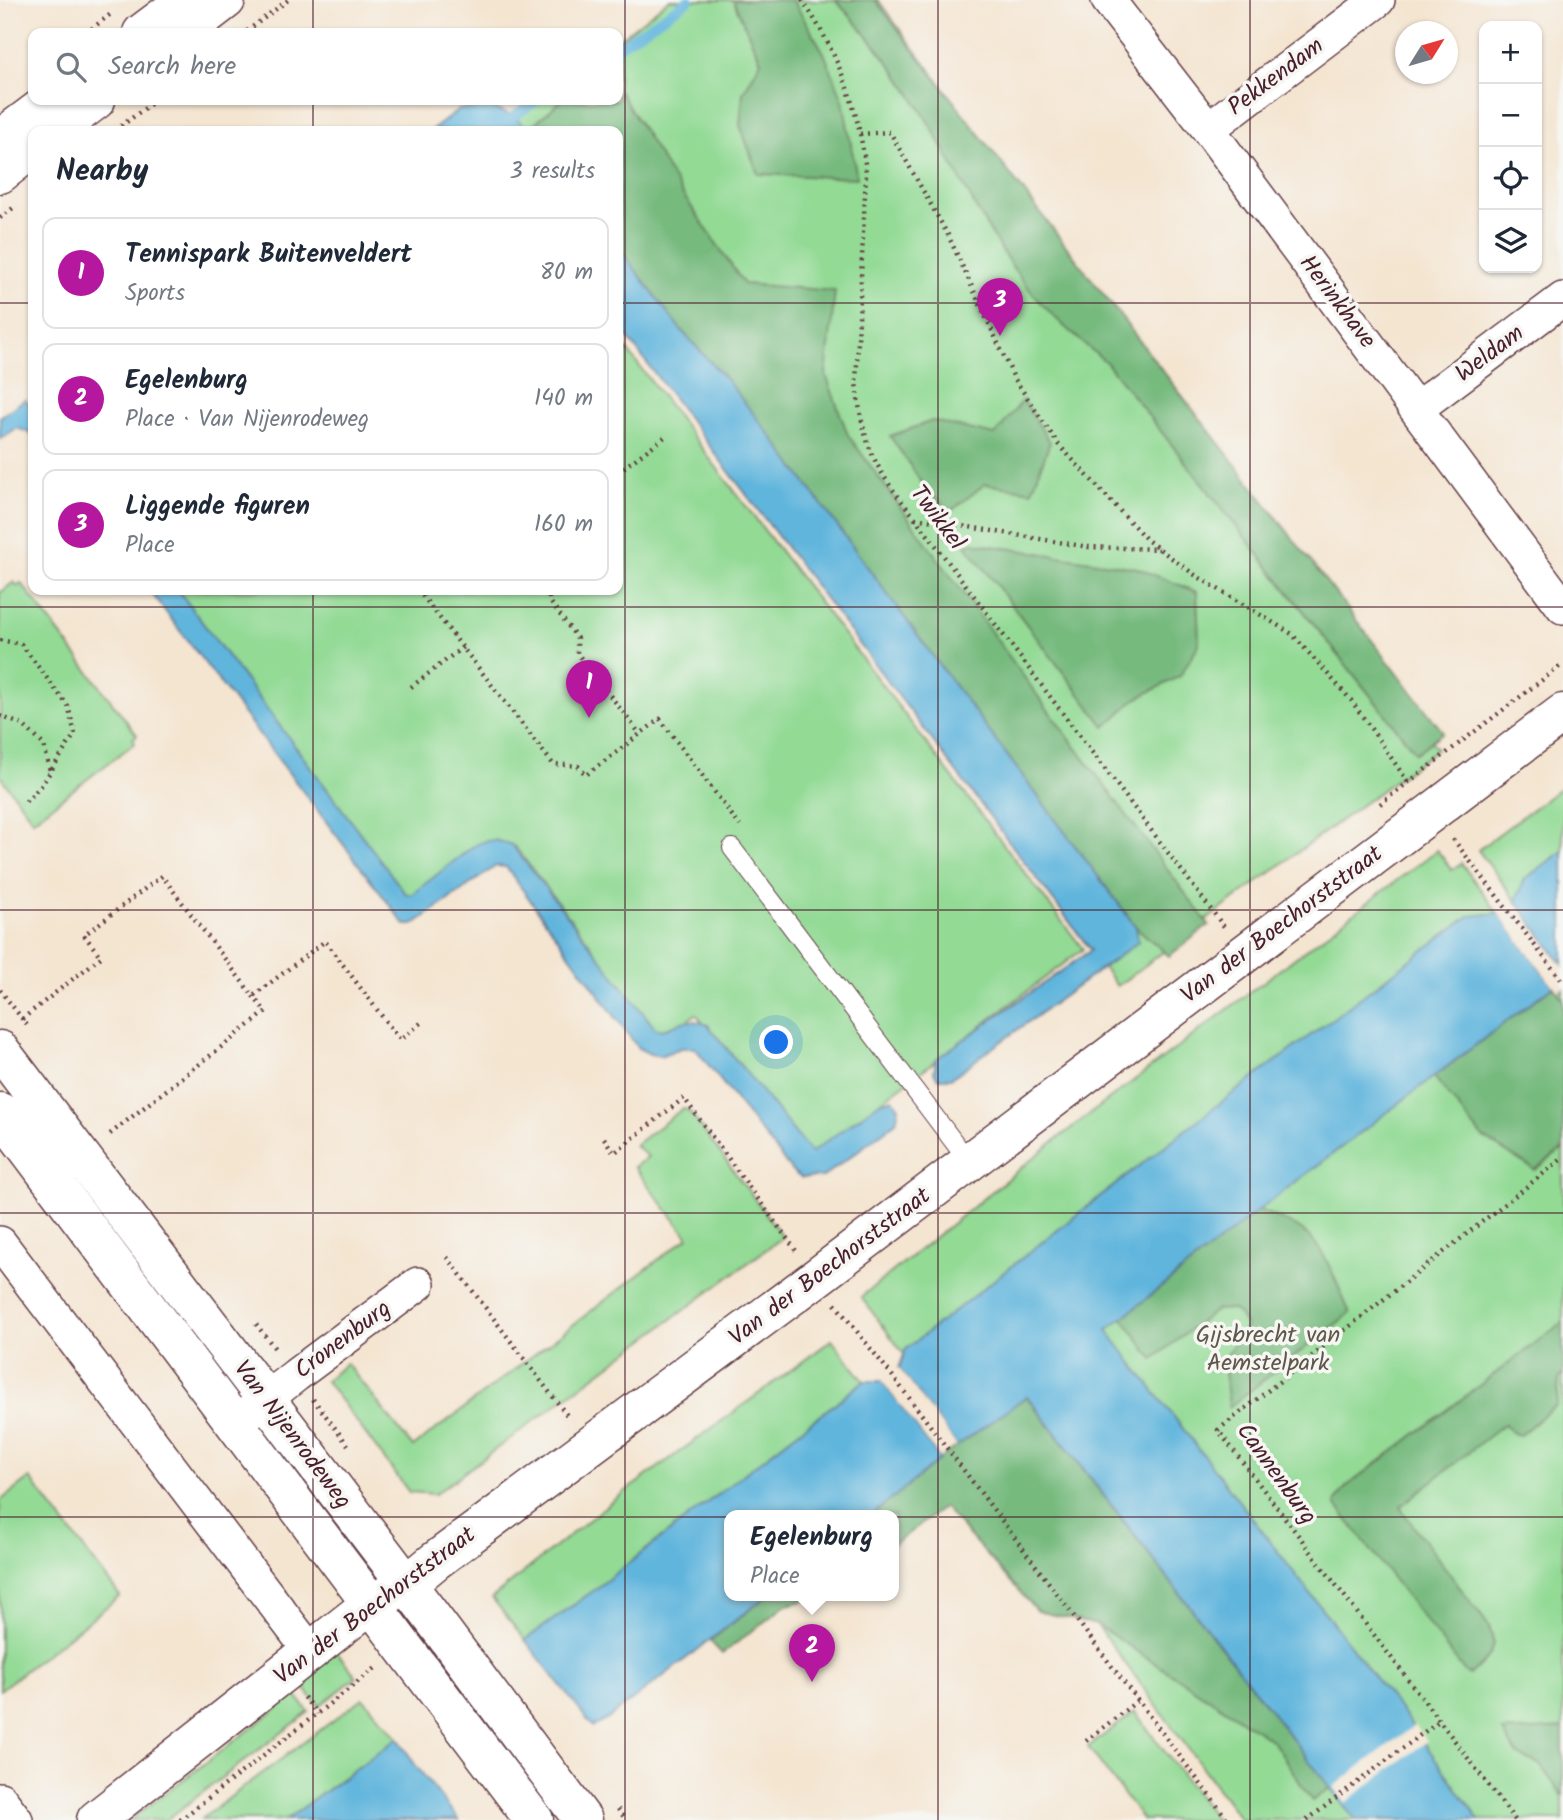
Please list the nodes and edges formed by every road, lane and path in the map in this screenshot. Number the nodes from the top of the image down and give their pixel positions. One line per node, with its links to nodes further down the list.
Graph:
1 (186, 0): 7 (street)
2 (226, 0): 9 (street)
3 (288, 0): 10 (path)
4 (802, 0): 17 (path, Twikkel)
5 (1108, 0): 16 (street, Herinkhave)
6 (1378, 0): 16 (street, Pekkendam)
7 (130, 21): 8 (path)
8 (104, 28)
9 (190, 28)
10 (251, 28)
11 (45, 105): 18 (street)
12 (89, 105): 14 (street)
13 (149, 105): 15 (path)
14 (62, 126)
15 (121, 126)
16 (1208, 129): 22 (street, Herinkhave)
17 (860, 134): 25 (path, Twikkel); 26 (path)
18 (0, 139)
19 (28, 152): 20 (street)
20 (0, 173)
21 (1563, 299): 22 (street, Weldam)
22 (1416, 409): 29 (street, Herinkhave)
23 (666, 436): 24 (path)
24 (623, 468)
25 (915, 518): 26 (path); 40 (path, Twikkel)
26 (1160, 549): 38 (path)
27 (422, 595): 31 (path)
28 (550, 595): 35 (path)
29 (1563, 607)
30 (0, 640): 36 (path)
31 (463, 648): 32 (path); 35 (path)
32 (411, 687)
33 (1563, 713): 38 (street, Van der Boechorststraat)
34 (0, 716): 36 (path)
35 (640, 734): 39 (path)
36 (50, 772): 37 (path)
37 (22, 805)
38 (1431, 812): 40 (street, Van der Boechorststraat); 41 (path)
39 (733, 848): 50 (lane)
40 (1244, 953): 50 (street, Van der Boechorststraat)
41 (1562, 981)
42 (253, 996): 43 (path); 44 (path); 47 (path)
43 (22, 1019)
44 (421, 1023)
45 (0, 1050): 56 (street, Van Nijenrodeweg)
46 (0, 1112): 56 (street, Van Nijenrodeweg)
47 (110, 1134)
48 (604, 1138): 52 (path)
49 (1563, 1158): 63 (path, Cannenburg)
50 (969, 1162): 58 (street, Van der Boechorststraat)
51 (0, 1243): 60 (street)
52 (797, 1252)
53 (447, 1258): 57 (path)
54 (418, 1284): 56 (street, Cronenburg)
55 (832, 1301): 62 (path)
56 (250, 1412): 58 (street, Van Nijenrodeweg); 59 (street, Van Nijenrodeweg)
57 (569, 1418)
58 (406, 1584): 59 (street, Van der Boechorststraat); 70 (street, Van Nijenrodeweg)
59 (372, 1603): 60 (street, Van der Boechorststraat); 69 (street, Van Nijenrodeweg)
60 (310, 1651): 67 (street, Van der Boechorststraat)
61 (379, 1666): 68 (path)
62 (1137, 1701): 64 (path); 71 (path)
63 (1439, 1721): 72 (path); 73 (path, Cannenburg)
64 (1086, 1741)
65 (0, 1800): 66 (street)
66 (16, 1820)
67 (96, 1820)
68 (180, 1820)
69 (534, 1820)
70 (583, 1820)
71 (1228, 1820)
72 (1307, 1820)
73 (1515, 1820)

